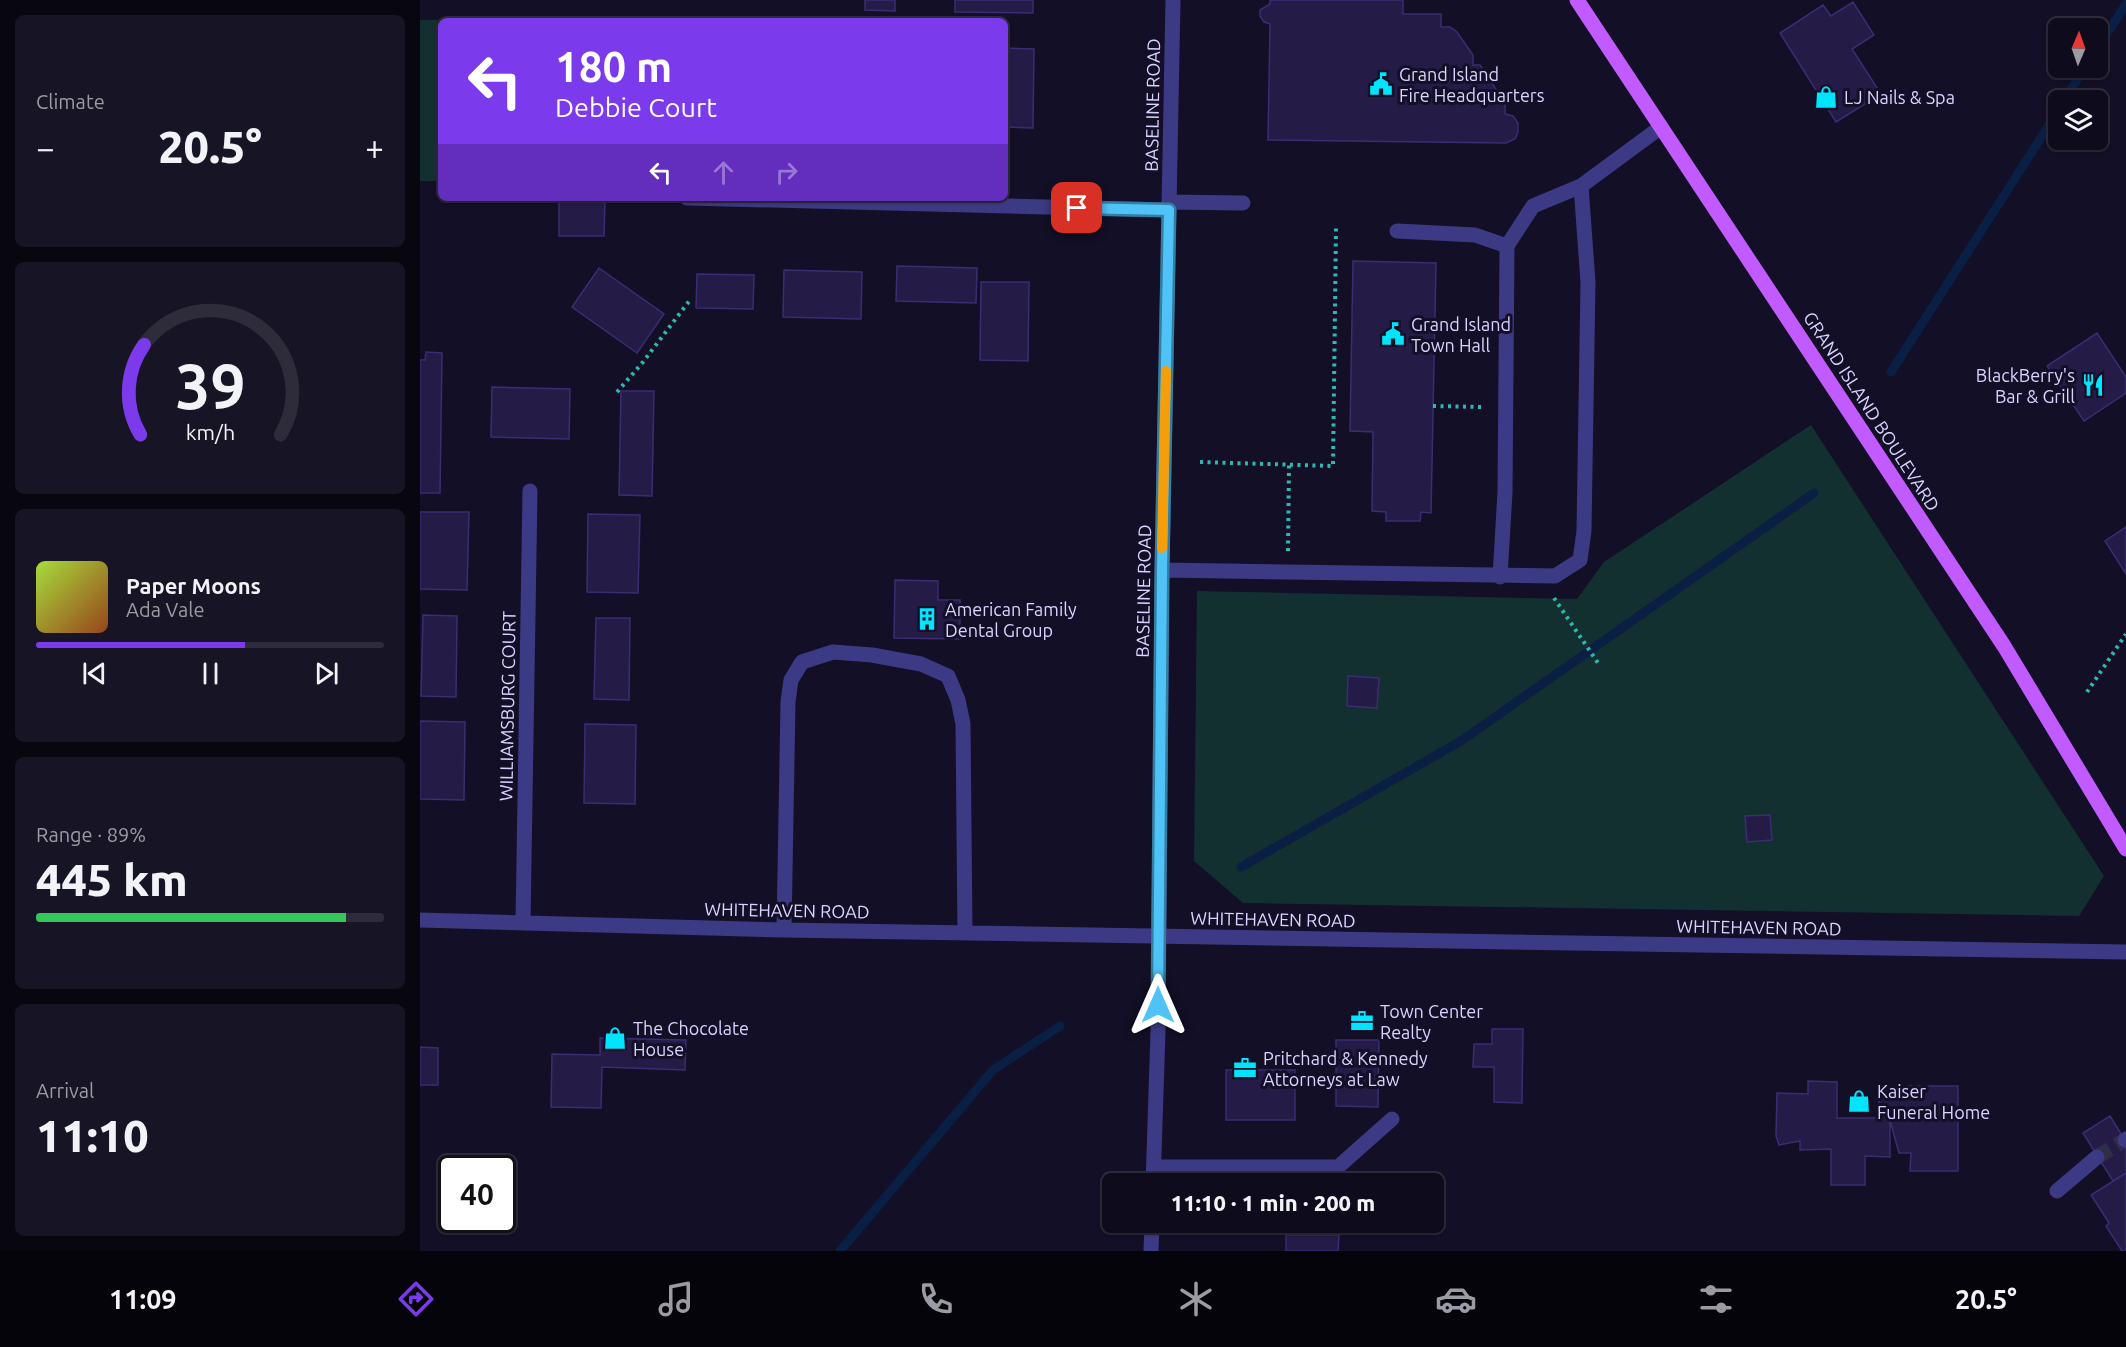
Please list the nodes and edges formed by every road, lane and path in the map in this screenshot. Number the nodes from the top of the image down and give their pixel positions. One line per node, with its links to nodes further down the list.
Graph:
1 (1173, 0): 7 (street, BASELINE ROAD)
2 (1577, 0): 3 (main road, GRAND ISLAND BOULEVARD)
3 (1661, 127): 4 (street); 25 (main road, GRAND ISLAND BOULEVARD)
4 (1581, 186): 10 (street); 20 (street)
5 (868, 201): 7 (street)
6 (1243, 203): 7 (street)
7 (1169, 206): 18 (street, BASELINE ROAD)
8 (1336, 228): 16 (path)
9 (1397, 231): 10 (street)
10 (1507, 246): 20 (street)
11 (690, 300): 12 (path)
12 (617, 392)
13 (1433, 406): 14 (path)
14 (1485, 407)
15 (1200, 462): 16 (path)
16 (1289, 465): 19 (path)
17 (530, 491): 27 (street, WILLIAMSBURG COURT)
18 (1162, 570): 19 (street); 30 (street, BASELINE ROAD)
19 (1288, 572): 20 (street)
20 (1500, 577)
21 (1550, 593): 23 (path)
22 (2126, 634): 24 (path)
23 (1599, 666)
24 (2087, 692)
25 (2126, 849)
26 (420, 920): 27 (street, WHITEHAVEN ROAD)
27 (523, 922): 28 (street, WHITEHAVEN ROAD)
28 (784, 930): 29 (street, WHITEHAVEN ROAD); 29 (street)
29 (965, 933): 30 (street, WHITEHAVEN ROAD)
30 (1157, 936): 31 (street, WHITEHAVEN ROAD); 34 (street, BASELINE ROAD)
31 (2126, 952)
32 (1392, 1119): 34 (street)
33 (2097, 1156): 36 (street)
34 (1154, 1167): 35 (street, BASELINE ROAD)
35 (1154, 1173)
36 (2057, 1191)
37 (1152, 1233): 38 (street)
38 (1151, 1251)

